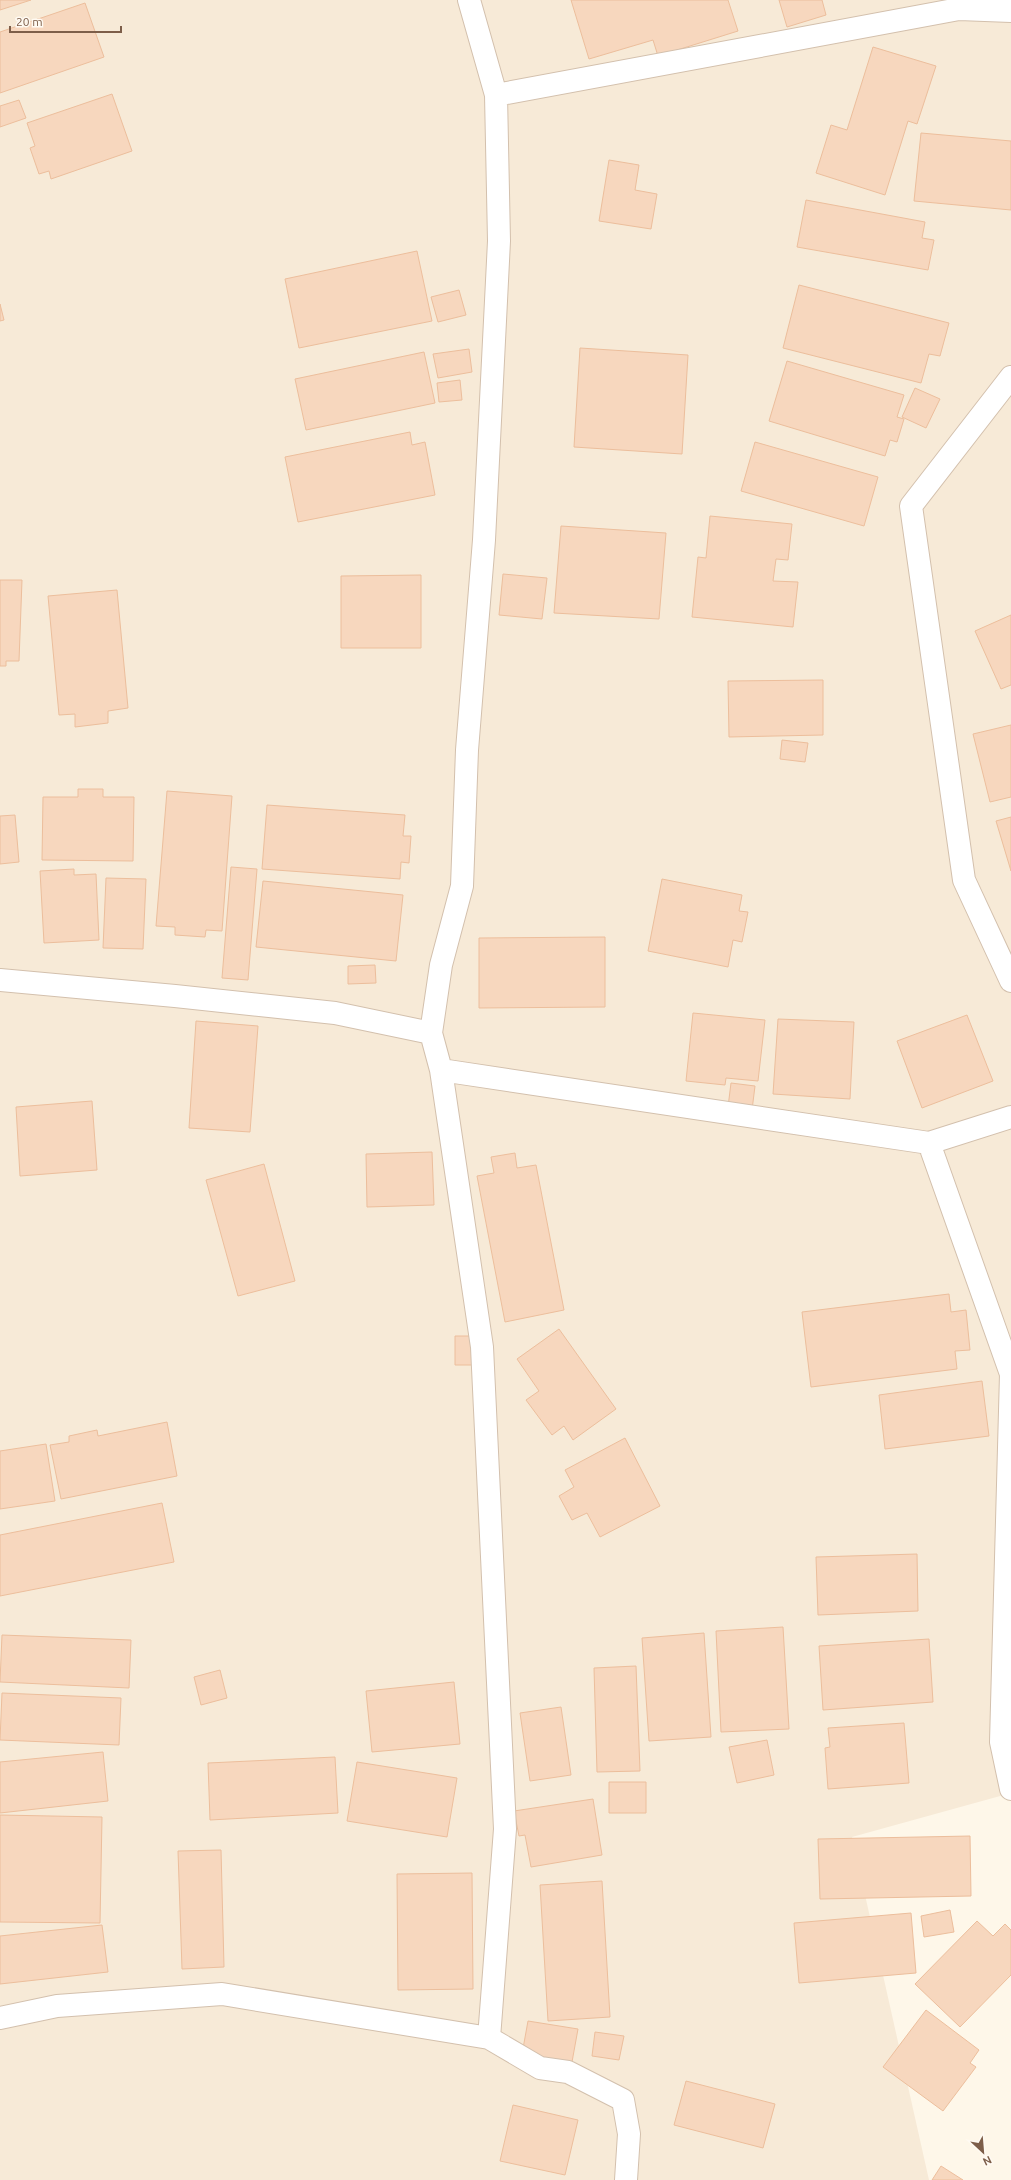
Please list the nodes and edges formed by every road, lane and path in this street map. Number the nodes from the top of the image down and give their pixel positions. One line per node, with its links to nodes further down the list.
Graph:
1 (469, 0): 3 (street)
2 (1011, 11): 3 (street)
3 (496, 95): 7 (street)
4 (1011, 378): 6 (street)
5 (0, 980): 7 (street)
6 (1011, 981)
7 (431, 1032): 8 (street)
8 (441, 1070): 10 (street); 13 (street)
9 (1011, 1117): 10 (street)
10 (929, 1143): 11 (street)
11 (1011, 1789)
12 (0, 2018): 13 (street)
13 (489, 2038): 14 (street)
14 (626, 2180)

